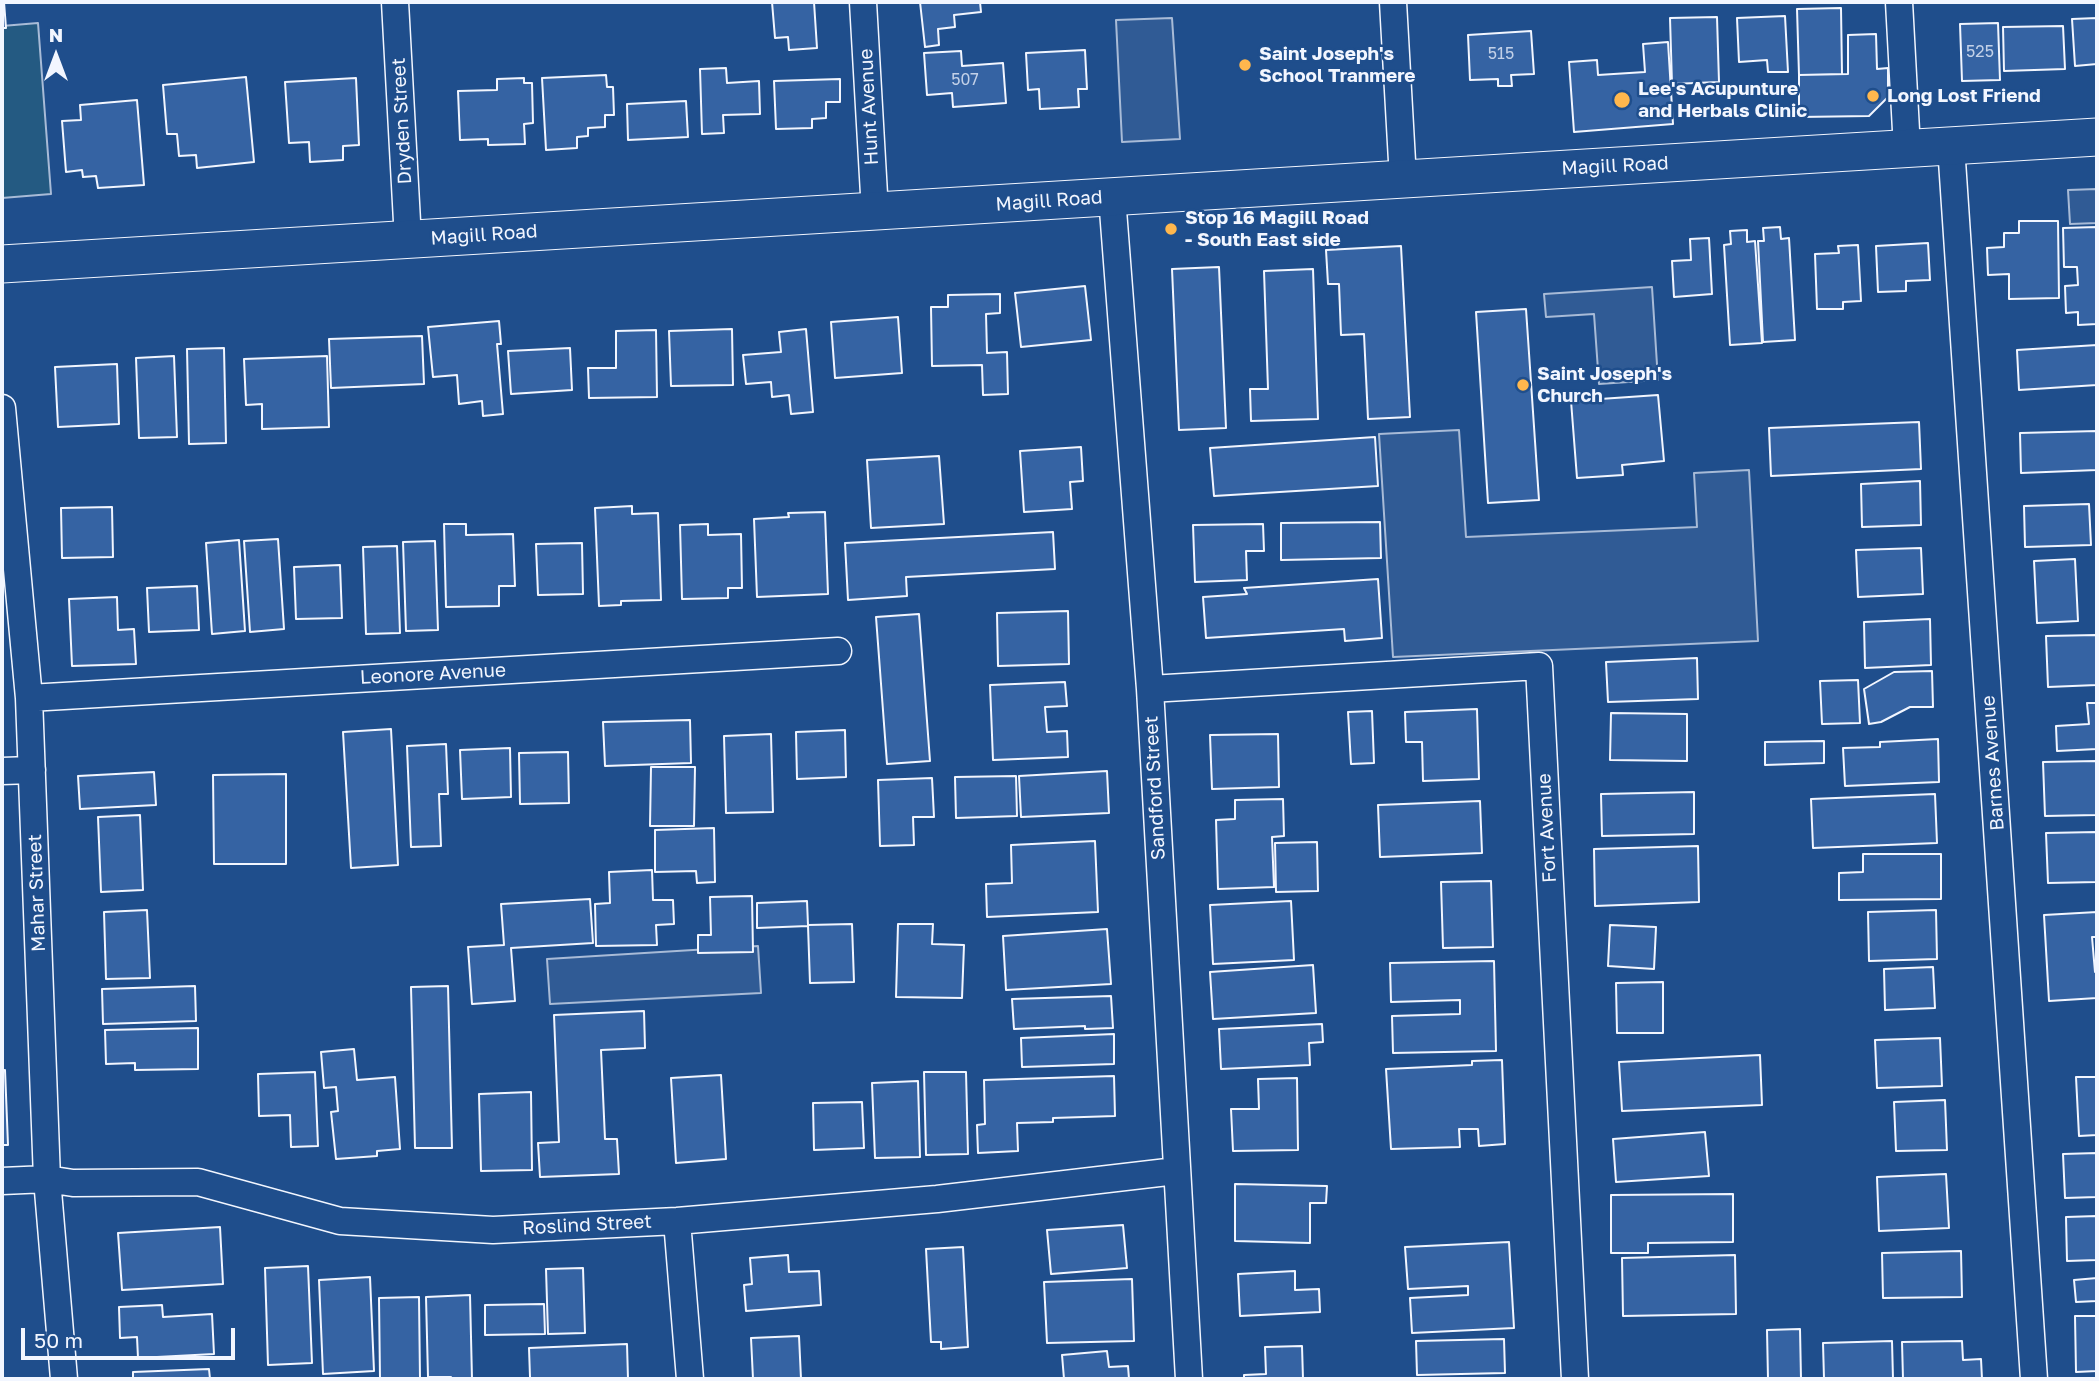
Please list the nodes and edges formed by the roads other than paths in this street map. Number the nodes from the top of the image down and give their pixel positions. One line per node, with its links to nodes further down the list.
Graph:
1 (396, 2): 11 (street, Dryden Street)
2 (863, 2): 10 (street, Hunt Avenue)
3 (1394, 2): 8 (street)
4 (1899, 2): 7 (street)
5 (2097, 137): 6 (main road, Magill Road)
6 (1951, 146): 7 (main road, Magill Road); 27 (street, Barnes Avenue)
7 (1907, 149): 8 (main road, Magill Road)
8 (1403, 179): 9 (main road, Magill Road)
9 (1112, 197): 10 (main road, Magill Road); 15 (street, Sandford Street)
10 (875, 212): 11 (main road, Magill Road)
11 (408, 240): 12 (main road, Magill Road)
12 (2, 264)
13 (2, 408): 16 (street, Mahar Street)
14 (838, 651): 16 (street, Leonore Avenue)
15 (1150, 689): 19 (street, Sandford Street); 26 (street, Fort Avenue)
16 (29, 698): 17 (street, Mahar Street)
17 (32, 770): 18 (street); 20 (street, Mahar Street)
18 (2, 771)
19 (1177, 1171): 22 (street, Roslind Street); 25 (street, Sandford Street)
20 (47, 1179): 21 (street, Roslind Street); 22 (street, Roslind Street); 23 (street, Mahar Street)
21 (2, 1181)
22 (677, 1221): 24 (street)
23 (64, 1379)
24 (690, 1379)
25 (1189, 1379)
26 (1575, 1379)
27 (2034, 1379)

